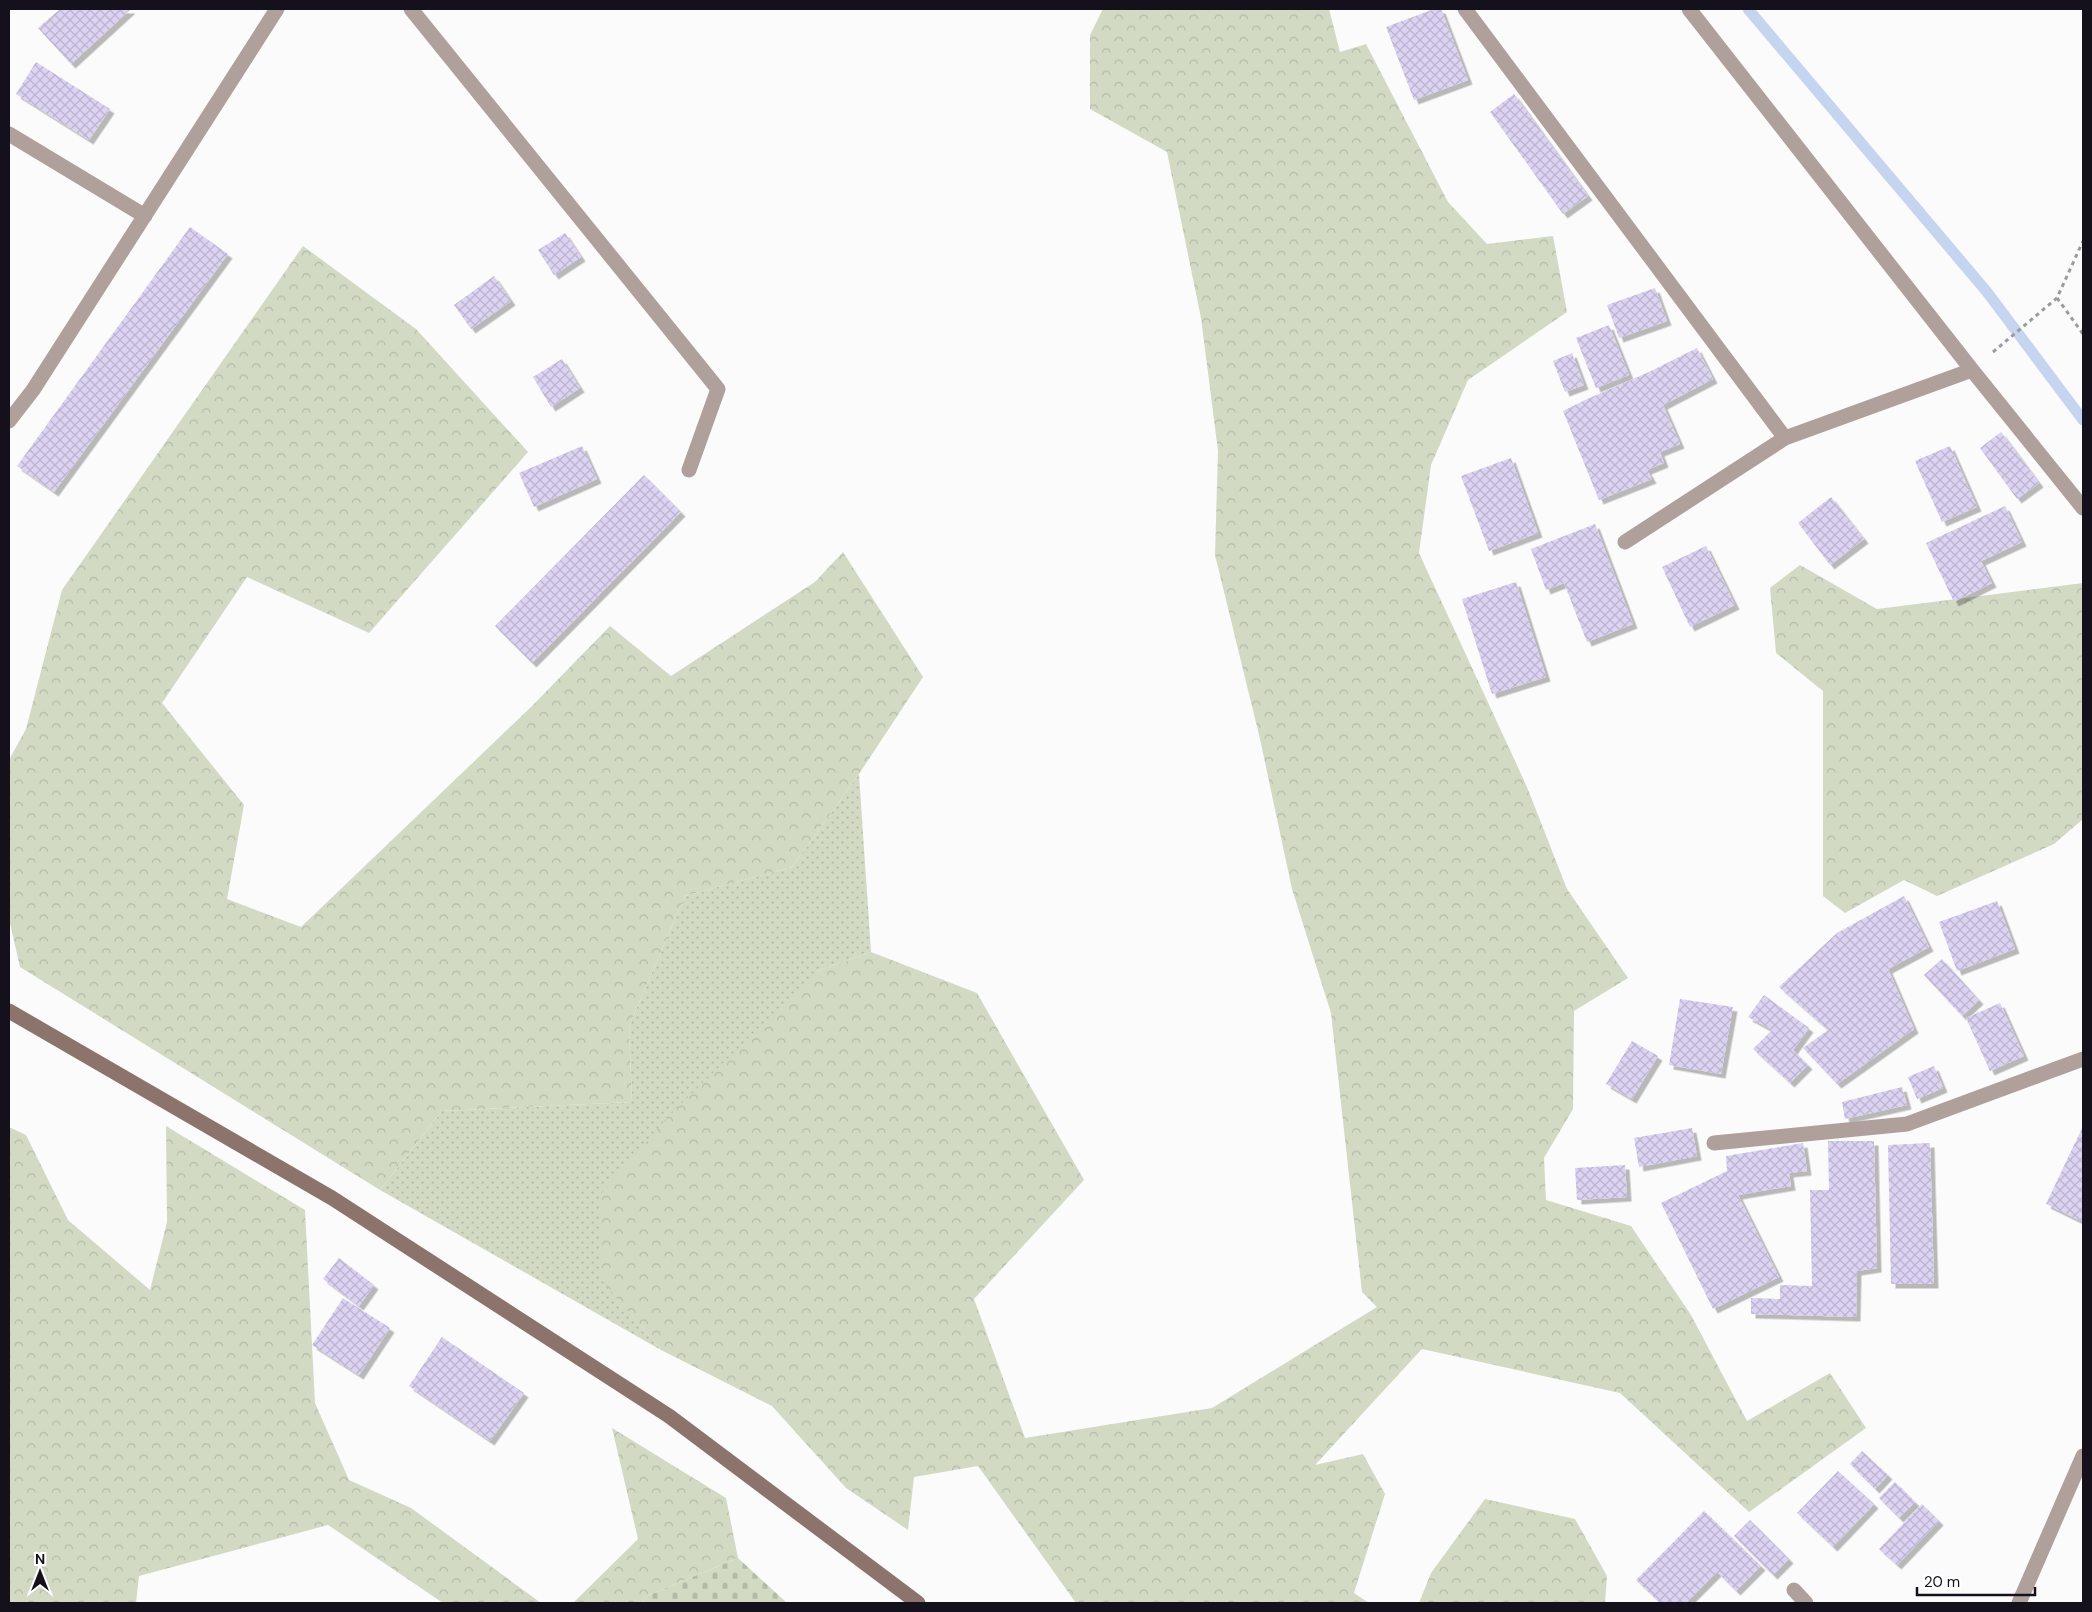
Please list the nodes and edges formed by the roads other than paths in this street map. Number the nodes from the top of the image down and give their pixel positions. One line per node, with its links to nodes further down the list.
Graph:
1 (278, 9): 6 (street)
2 (411, 9): 10 (street)
3 (1465, 9): 9 (street)
4 (1690, 9): 7 (street)
5 (9, 134): 6 (street)
6 (145, 216): 8 (street)
7 (1972, 370): 9 (street); 11 (street)
8 (9, 420)
9 (1786, 438): 12 (street)
10 (689, 470)
11 (2083, 508)
12 (1625, 542)
13 (9, 1011): 18 (street)
14 (2083, 1059): 15 (street)
15 (1714, 1143)
16 (2083, 1456): 20 (street)
17 (1794, 1590): 19 (street)
18 (918, 1603)
19 (1806, 1603)
20 (2019, 1603)

